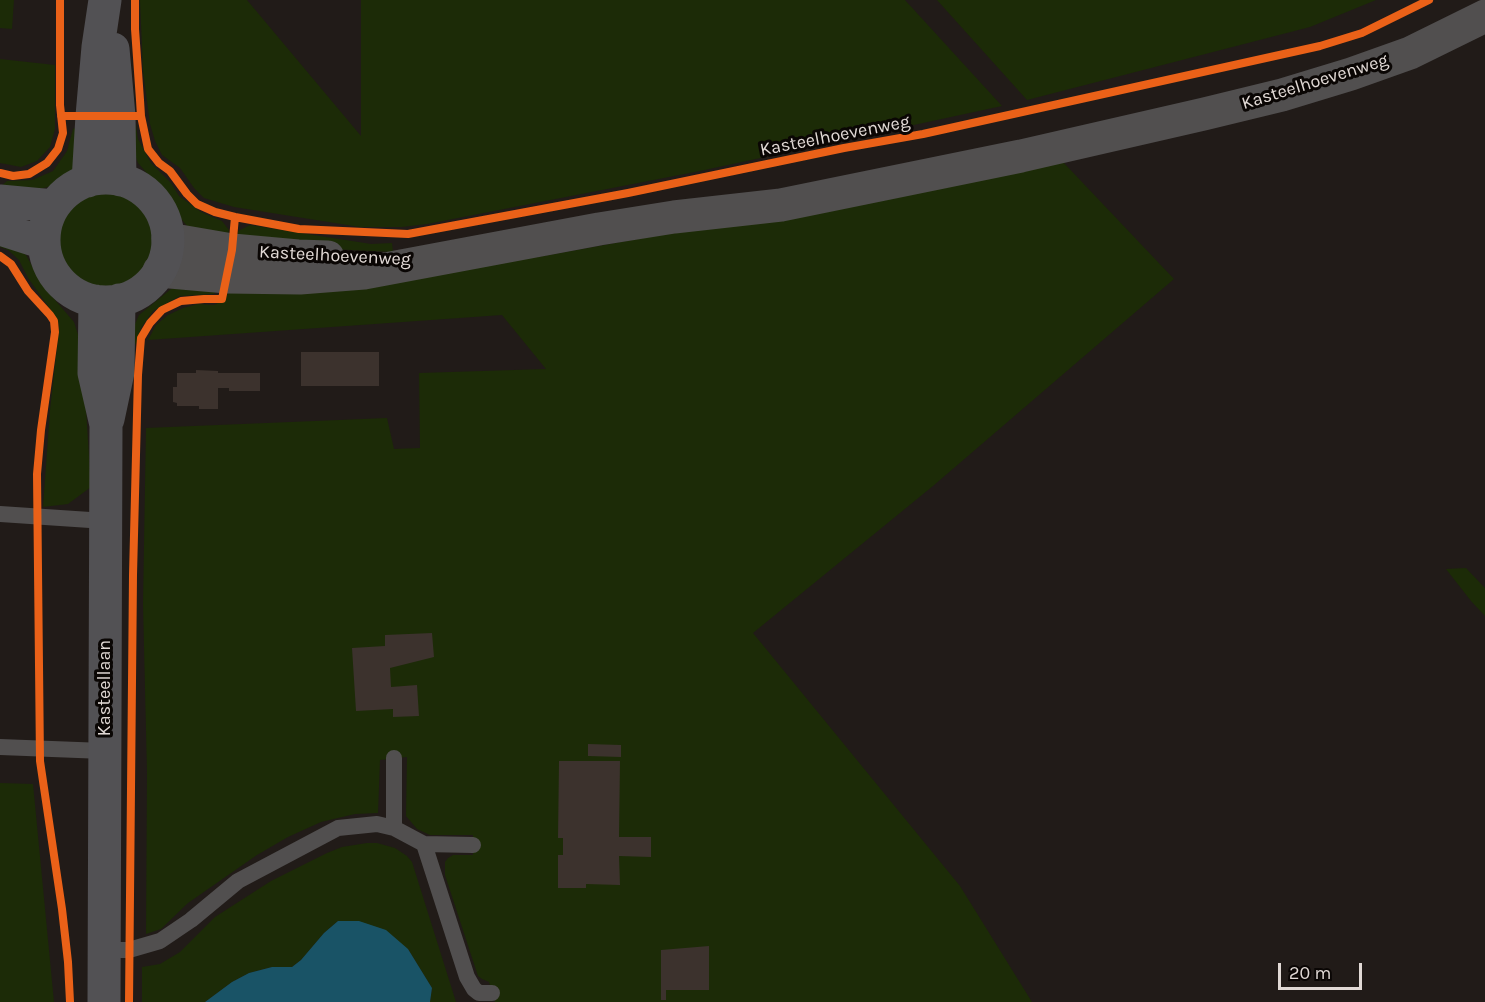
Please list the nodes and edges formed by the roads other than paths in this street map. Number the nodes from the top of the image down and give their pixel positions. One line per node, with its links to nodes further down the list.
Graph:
1 (105, 3): 3 (street); 4 (street)
2 (1485, 15): 10 (street, Kasteelhoevenweg)
3 (120, 180): 4 (street); 8 (street)
4 (88, 181): 6 (street)
5 (0, 201): 6 (street)
6 (54, 206): 9 (street)
7 (0, 229): 9 (street)
8 (168, 239): 10 (street, Kasteelhoevenweg); 11 (street)
9 (44, 243): 12 (street)
10 (432, 261): 11 (street, Kasteelhoevenweg)
11 (159, 271): 12 (street)
12 (107, 300): 14 (street, Kasteellaan)
13 (0, 514): 14 (lane)
14 (105, 521): 16 (street, Kasteellaan)
15 (0, 747): 16 (lane)
16 (104, 751): 21 (street, Kasteellaan)
17 (394, 758): 18 (lane)
18 (394, 828): 19 (lane); 21 (lane)
19 (424, 844): 20 (lane); 22 (lane)
20 (473, 845)
21 (104, 951): 23 (street, Kasteellaan)
22 (492, 993)
23 (104, 1002)

